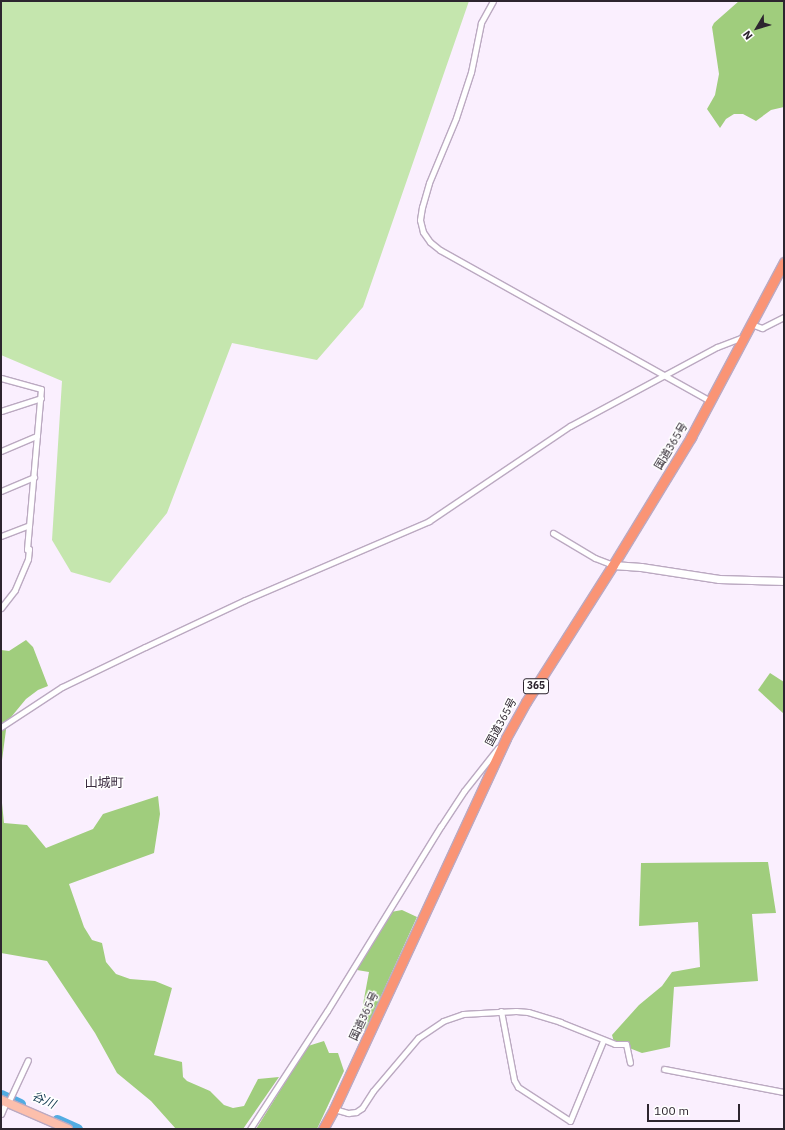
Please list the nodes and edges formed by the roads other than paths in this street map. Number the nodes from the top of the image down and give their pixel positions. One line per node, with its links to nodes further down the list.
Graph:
1 (493, 1): 6 (street)
2 (784, 262): 4 (highway, 国道365号 / 365)
3 (784, 318): 4 (street)
4 (751, 324): 5 (highway, 国道365号 / 365)
5 (745, 336): 6 (street); 9 (highway, 国道365号 / 365)
6 (665, 375): 9 (street); 21 (street)
7 (1, 378): 8 (street)
8 (41, 398): 10 (street); 11 (street)
9 (710, 401): 18 (highway, 国道365号 / 365)
10 (1, 410)
11 (37, 436): 12 (street); 13 (street)
12 (1, 451)
13 (34, 477): 14 (street); 15 (street)
14 (1, 491)
15 (29, 525): 17 (street); 20 (street)
16 (553, 533): 18 (street)
17 (1, 536)
18 (613, 565): 19 (street); 22 (highway, 国道365号 / 365)
19 (784, 581)
20 (1, 608)
21 (1, 727)
22 (506, 738): 30 (highway, 国道365号 / 365); 33 (street)
23 (502, 1012): 24 (street); 24 (street); 30 (street)
24 (603, 1041): 26 (street)
25 (28, 1060): 29 (street)
26 (630, 1063)
27 (664, 1069): 28 (street)
28 (784, 1092)
29 (7, 1101): 31 (street); 32 (main road)
30 (334, 1109): 34 (highway, 国道365号 / 365)
31 (1, 1114)
32 (68, 1129)
33 (250, 1129)
34 (323, 1129)

